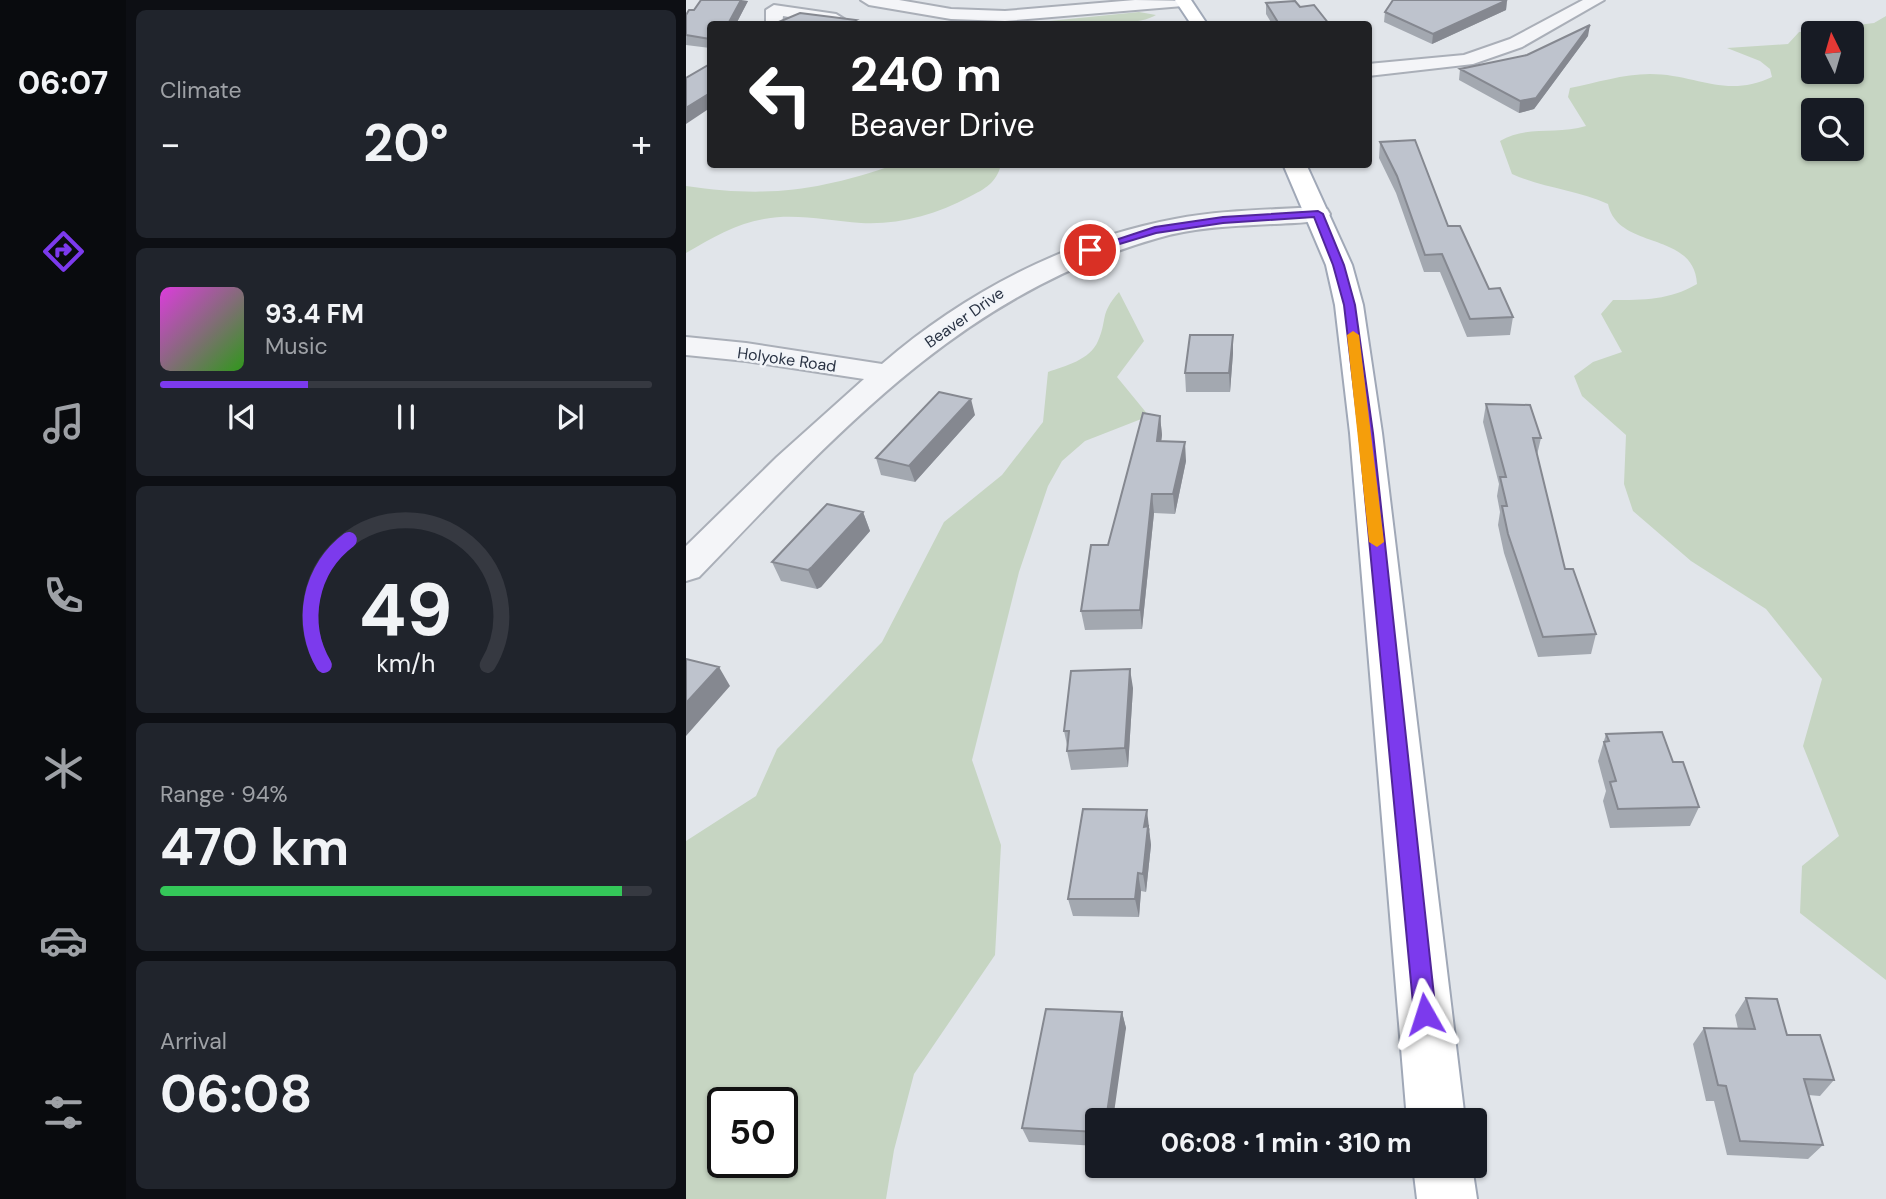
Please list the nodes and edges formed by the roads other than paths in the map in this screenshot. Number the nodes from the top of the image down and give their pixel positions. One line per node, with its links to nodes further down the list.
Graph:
1 (869, 0): 4 (street)
2 (1183, 0): 6 (street); 9 (main road)
3 (1596, 0): 10 (street)
4 (905, 3): 6 (street)
5 (774, 12): 7 (street)
6 (943, 13): 8 (street)
7 (839, 21)
8 (923, 21)
9 (1197, 21)
10 (1372, 69)
11 (1296, 168): 12 (main road)
12 (1318, 214): 14 (street, Beaver Drive); 16 (main road)
13 (686, 346): 14 (street, Holyoke Road)
14 (888, 374): 15 (street, Beaver Drive)
15 (686, 568)
16 (1435, 1108)
17 (1444, 1178): 18 (main road)
18 (1447, 1199)

